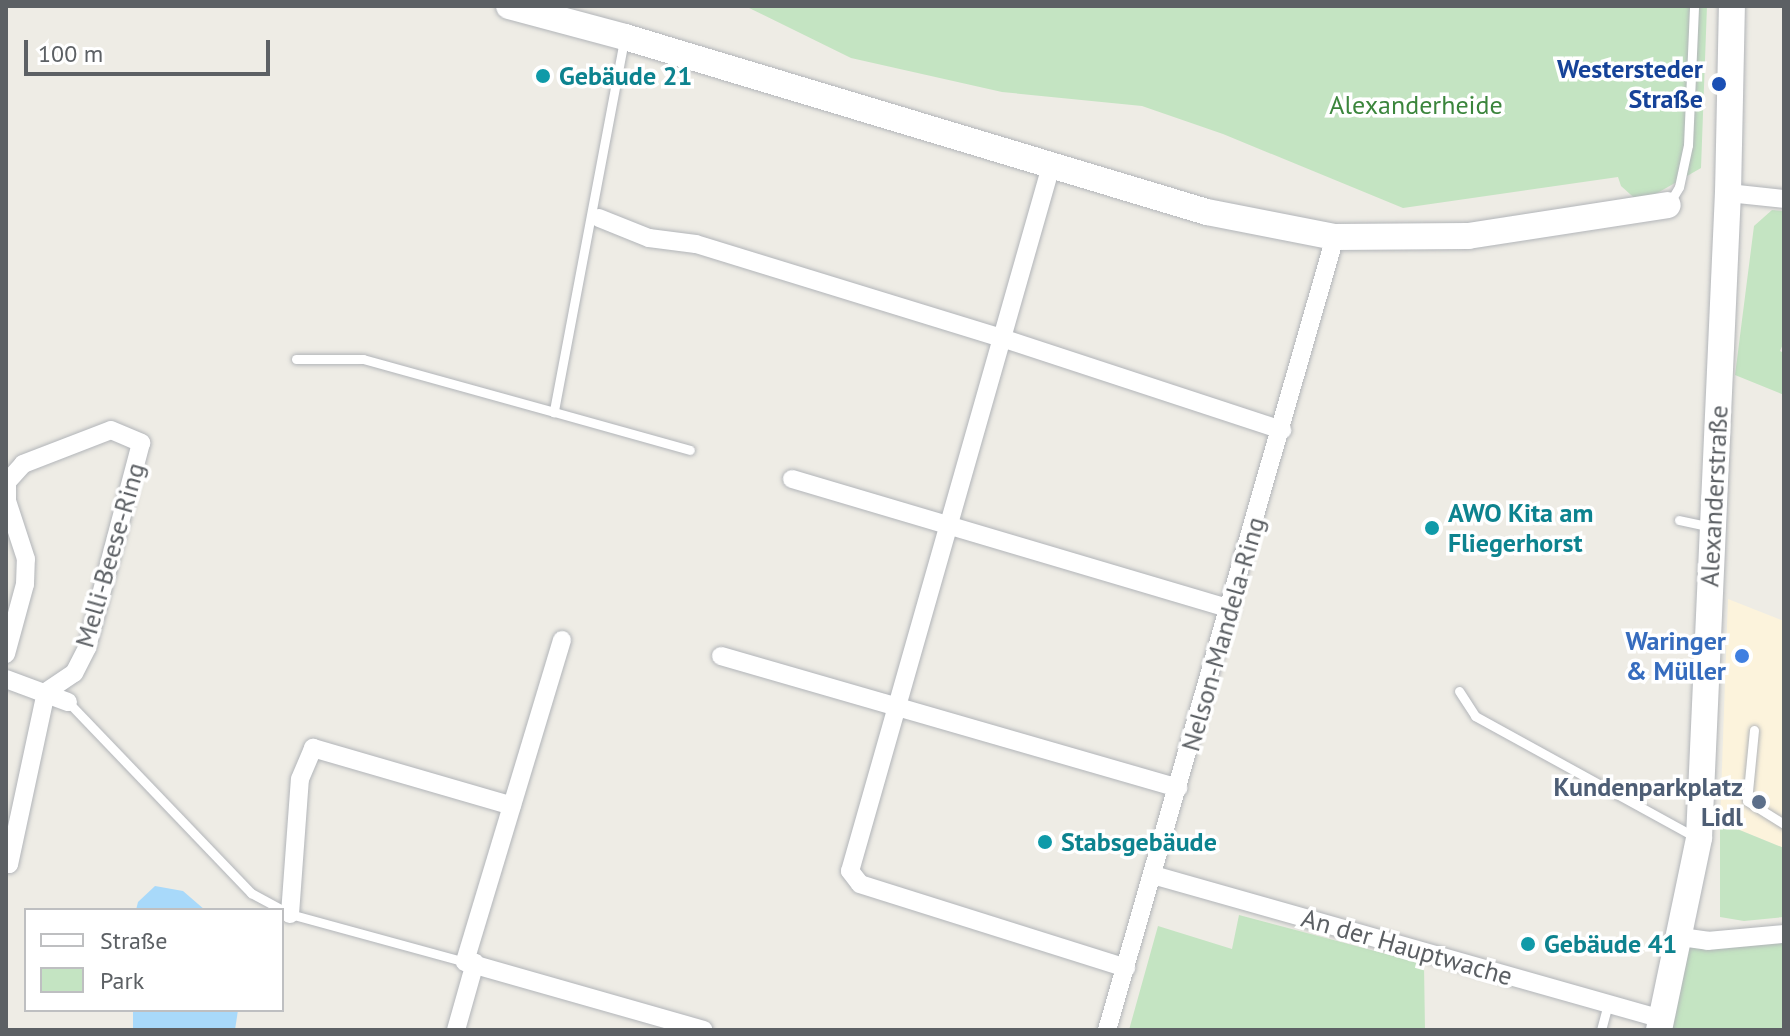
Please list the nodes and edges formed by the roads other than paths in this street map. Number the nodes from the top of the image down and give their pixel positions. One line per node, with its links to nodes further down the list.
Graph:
1 (509, 6): 4 (street)
2 (1694, 6): 8 (lane)
3 (1732, 6): 6 (street, Alexanderstraße)
4 (625, 37): 5 (street); 13 (lane)
5 (1051, 166): 10 (street); 11 (street)
6 (1728, 193): 7 (street); 19 (street, Alexanderstraße)
7 (1784, 199)
8 (1668, 205): 10 (street)
9 (599, 218): 11 (street)
10 (1335, 237): 14 (street, Nelson-Mandela-Ring)
11 (1002, 338): 14 (street); 18 (street)
12 (296, 359): 13 (lane)
13 (554, 412): 15 (lane)
14 (1282, 430): 20 (street, Nelson-Mandela-Ring)
15 (690, 450)
16 (792, 479): 18 (street)
17 (1679, 520): 19 (lane)
18 (949, 523): 20 (street); 28 (street)
19 (1711, 527): 33 (street, Alexanderstraße)
20 (1230, 609): 30 (street, Nelson-Mandela-Ring)
21 (562, 640): 31 (street)
22 (6, 654): 26 (street, Melli-Beese-Ring)
23 (721, 656): 28 (street)
24 (6, 679): 26 (street)
25 (1459, 691): 33 (lane)
26 (46, 692): 27 (street); 34 (street)
27 (68, 702): 36 (lane)
28 (897, 706): 30 (street); 42 (street)
29 (1754, 730): 32 (lane)
30 (1178, 788): 35 (street, Nelson-Mandela-Ring)
31 (512, 806): 38 (street); 41 (street)
32 (1784, 824)
33 (1699, 838): 40 (street, Alexanderstraße)
34 (6, 863)
35 (1153, 875): 42 (street, Nelson-Mandela-Ring); 43 (street, An der Hauptwache)
36 (279, 908)
37 (284, 911): 38 (lane)
38 (290, 914): 41 (lane)
39 (1784, 934): 40 (street)
40 (1681, 937): 44 (street, Alexanderstraße)
41 (470, 962): 45 (street); 46 (street)
42 (1126, 968): 47 (street, Nelson-Mandela-Ring)
43 (1608, 1004): 44 (street, An der Hauptwache); 48 (lane)
44 (1660, 1024)
45 (456, 1030)
46 (703, 1030)
47 (1107, 1030)
48 (1601, 1030)

